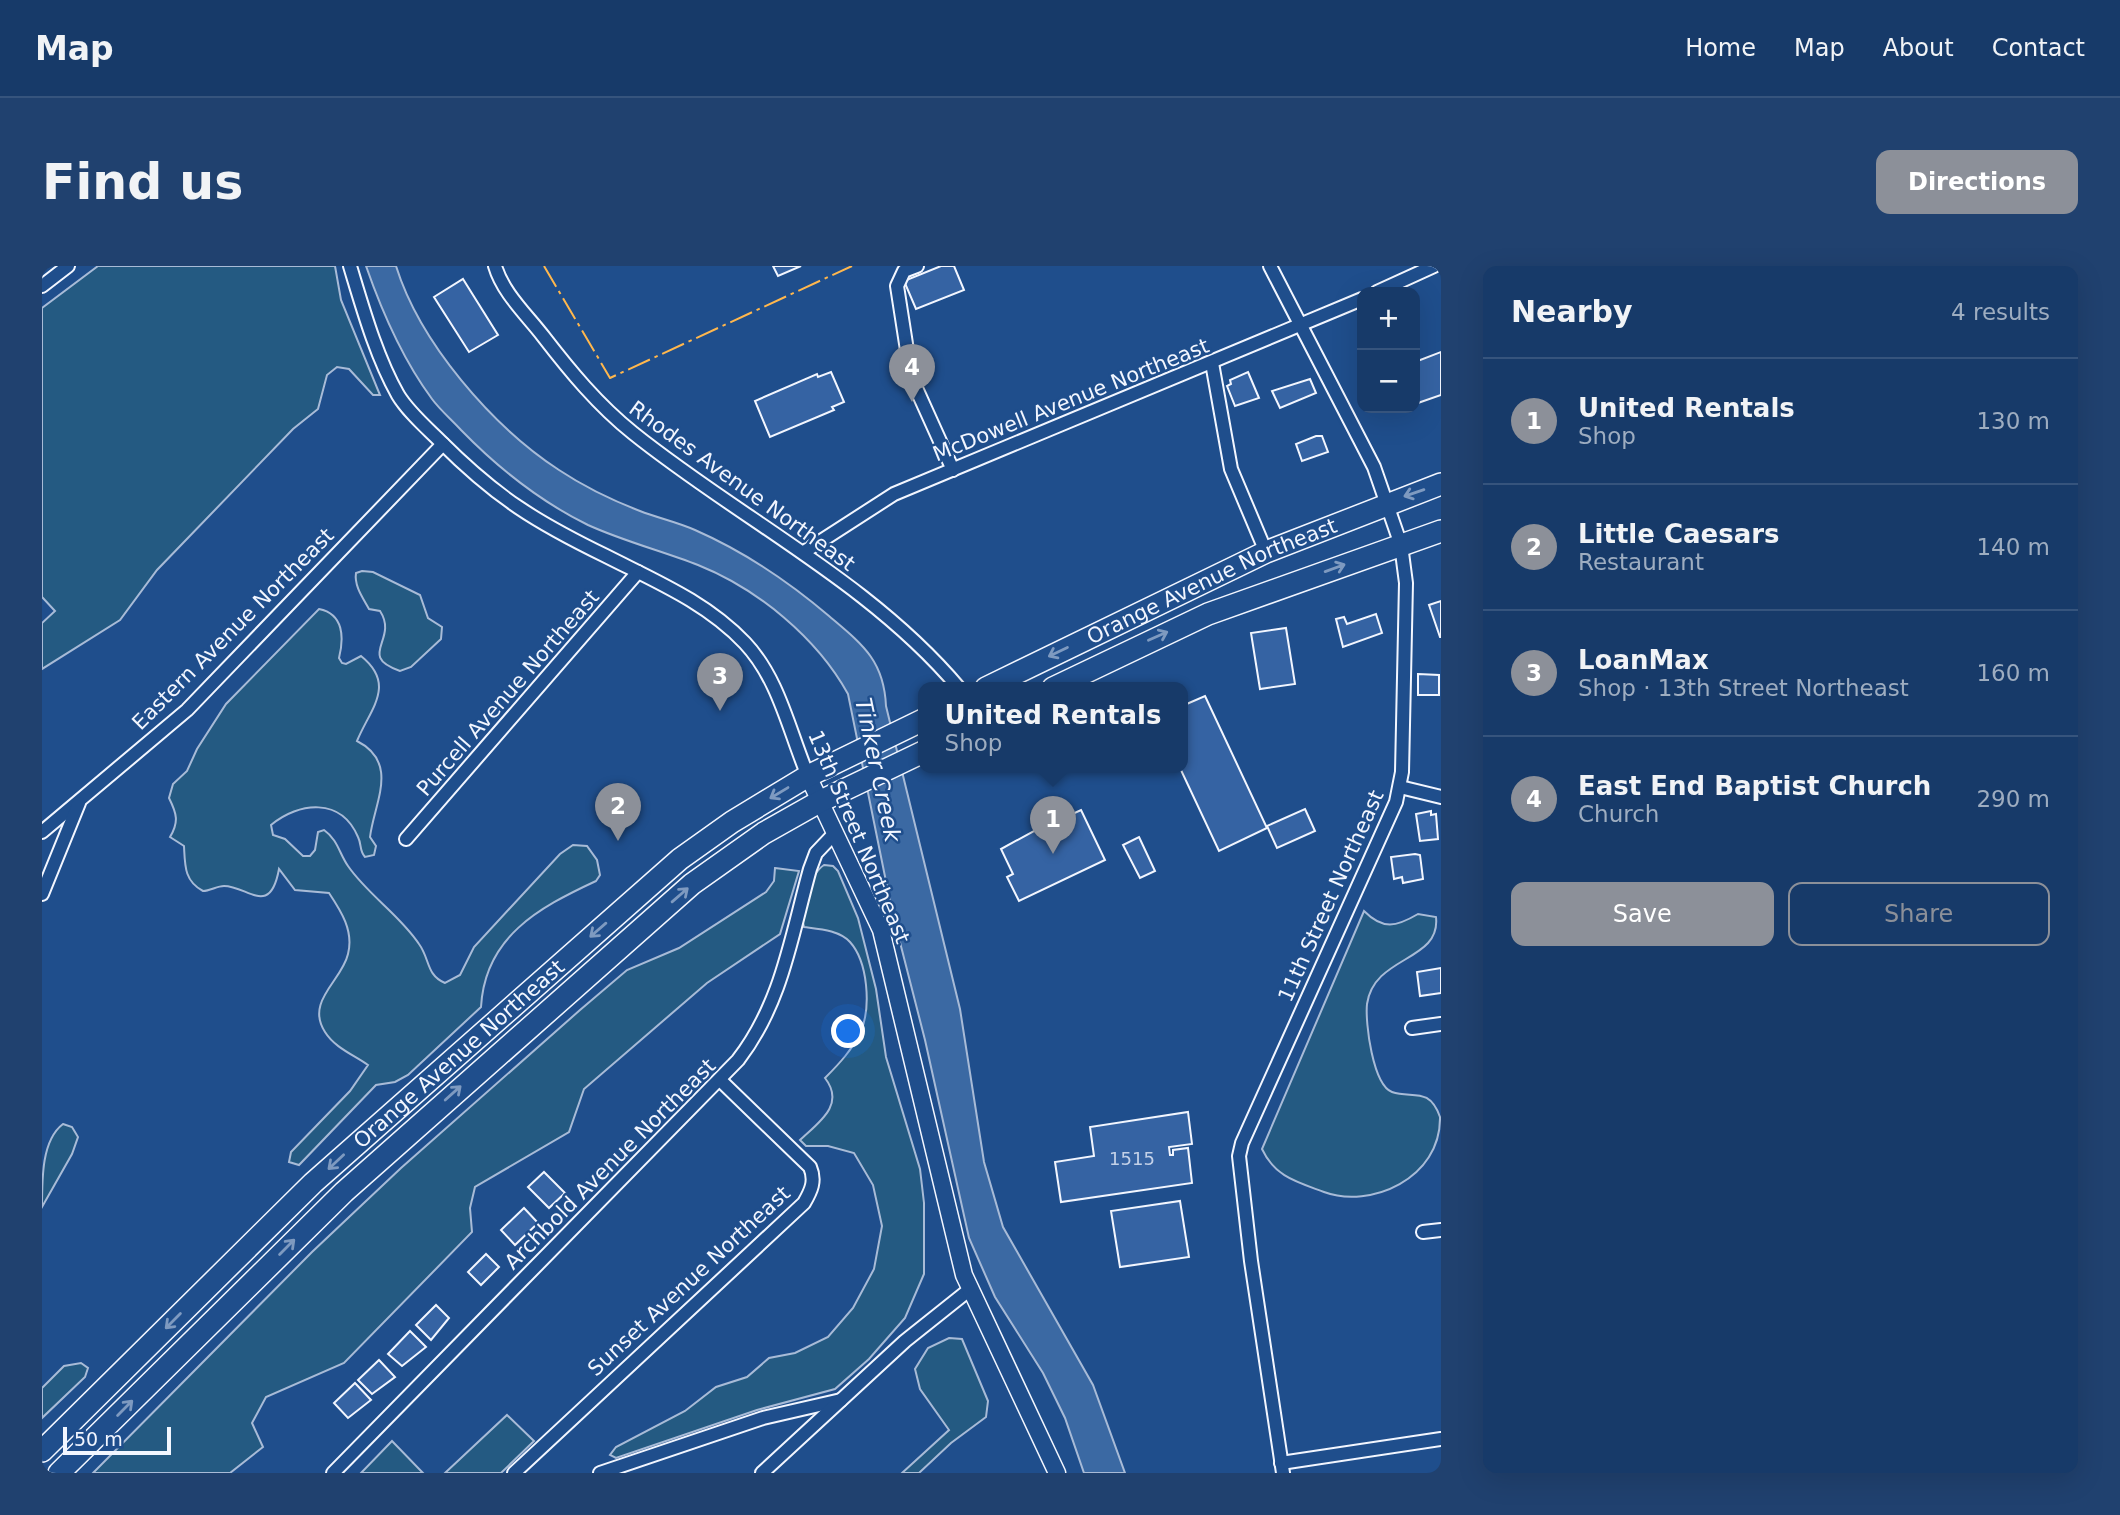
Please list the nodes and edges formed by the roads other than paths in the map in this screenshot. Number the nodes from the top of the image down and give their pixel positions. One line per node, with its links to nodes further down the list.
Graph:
1 (68, 266): 7 (street)
2 (350, 266): 12 (street, 13th Street Northeast)
3 (495, 266): 19 (street, Rhodes Avenue Northeast)
4 (917, 266): 13 (street)
5 (1270, 266): 10 (street, 11th Street Northeast)
6 (1434, 266): 8 (street)
7 (42, 286)
8 (1388, 287)
9 (1357, 301): 10 (street, McDowell Avenue Northeast)
10 (1299, 326): 11 (street, McDowell Avenue Northeast); 15 (street, 11th Street Northeast)
11 (1212, 363): 13 (street, McDowell Avenue Northeast); 18 (street)
12 (443, 444): 20 (street, 13th Street Northeast); 30 (street, Eastern Avenue Northeast)
13 (953, 470): 19 (street, McDowell Avenue Northeast)
14 (1441, 484): 15 (highway, Orange Avenue Northeast, one-way to 15)
15 (1388, 502): 17 (street, 11th Street Northeast); 18 (highway, Orange Avenue Northeast)
16 (1441, 531): 17 (highway, Orange Avenue Northeast)
17 (1401, 545): 23 (highway, Orange Avenue Northeast, one-way to 17); 27 (street, 11th Street Northeast)
18 (1266, 551): 22 (highway, Orange Avenue Northeast, one-way to 22)
19 (804, 552): 21 (street, Rhodes Avenue Northeast)
20 (638, 572): 26 (street, 13th Street Northeast); 33 (street, Purcell Avenue Northeast)
21 (953, 682)
22 (998, 682)
23 (1066, 682)
24 (918, 722): 26 (highway, Orange Avenue Northeast)
25 (918, 754): 29 (highway, Orange Avenue Northeast)
26 (808, 776): 29 (street, 13th Street Northeast); 43 (highway, Orange Avenue Northeast, one-way to 43)
27 (1400, 787): 28 (street); 44 (street, 11th Street Northeast)
28 (1441, 797)
29 (820, 802): 32 (street, 13th Street Northeast); 45 (highway, Orange Avenue Northeast, one-way to 29)
30 (79, 803): 31 (street, Eastern Avenue Northeast); 34 (street)
31 (42, 832)
32 (834, 834): 37 (street, Archbold Avenue Northeast); 40 (street, 13th Street Northeast)
33 (406, 839)
34 (42, 894)
35 (1441, 1024): 36 (street)
36 (1412, 1028)
37 (720, 1080): 46 (street, Archbold Avenue Northeast); 47 (street, Sunset Avenue Northeast)
38 (1441, 1230): 39 (street)
39 (1423, 1232)
40 (969, 1290): 41 (street); 50 (street, 13th Street Northeast)
41 (842, 1399): 48 (street); 49 (street)
42 (1441, 1439): 44 (street)
43 (42, 1451)
44 (1282, 1468)
45 (59, 1473)
46 (333, 1473)
47 (514, 1473)
48 (600, 1473)
49 (762, 1473)
50 (1057, 1473)

